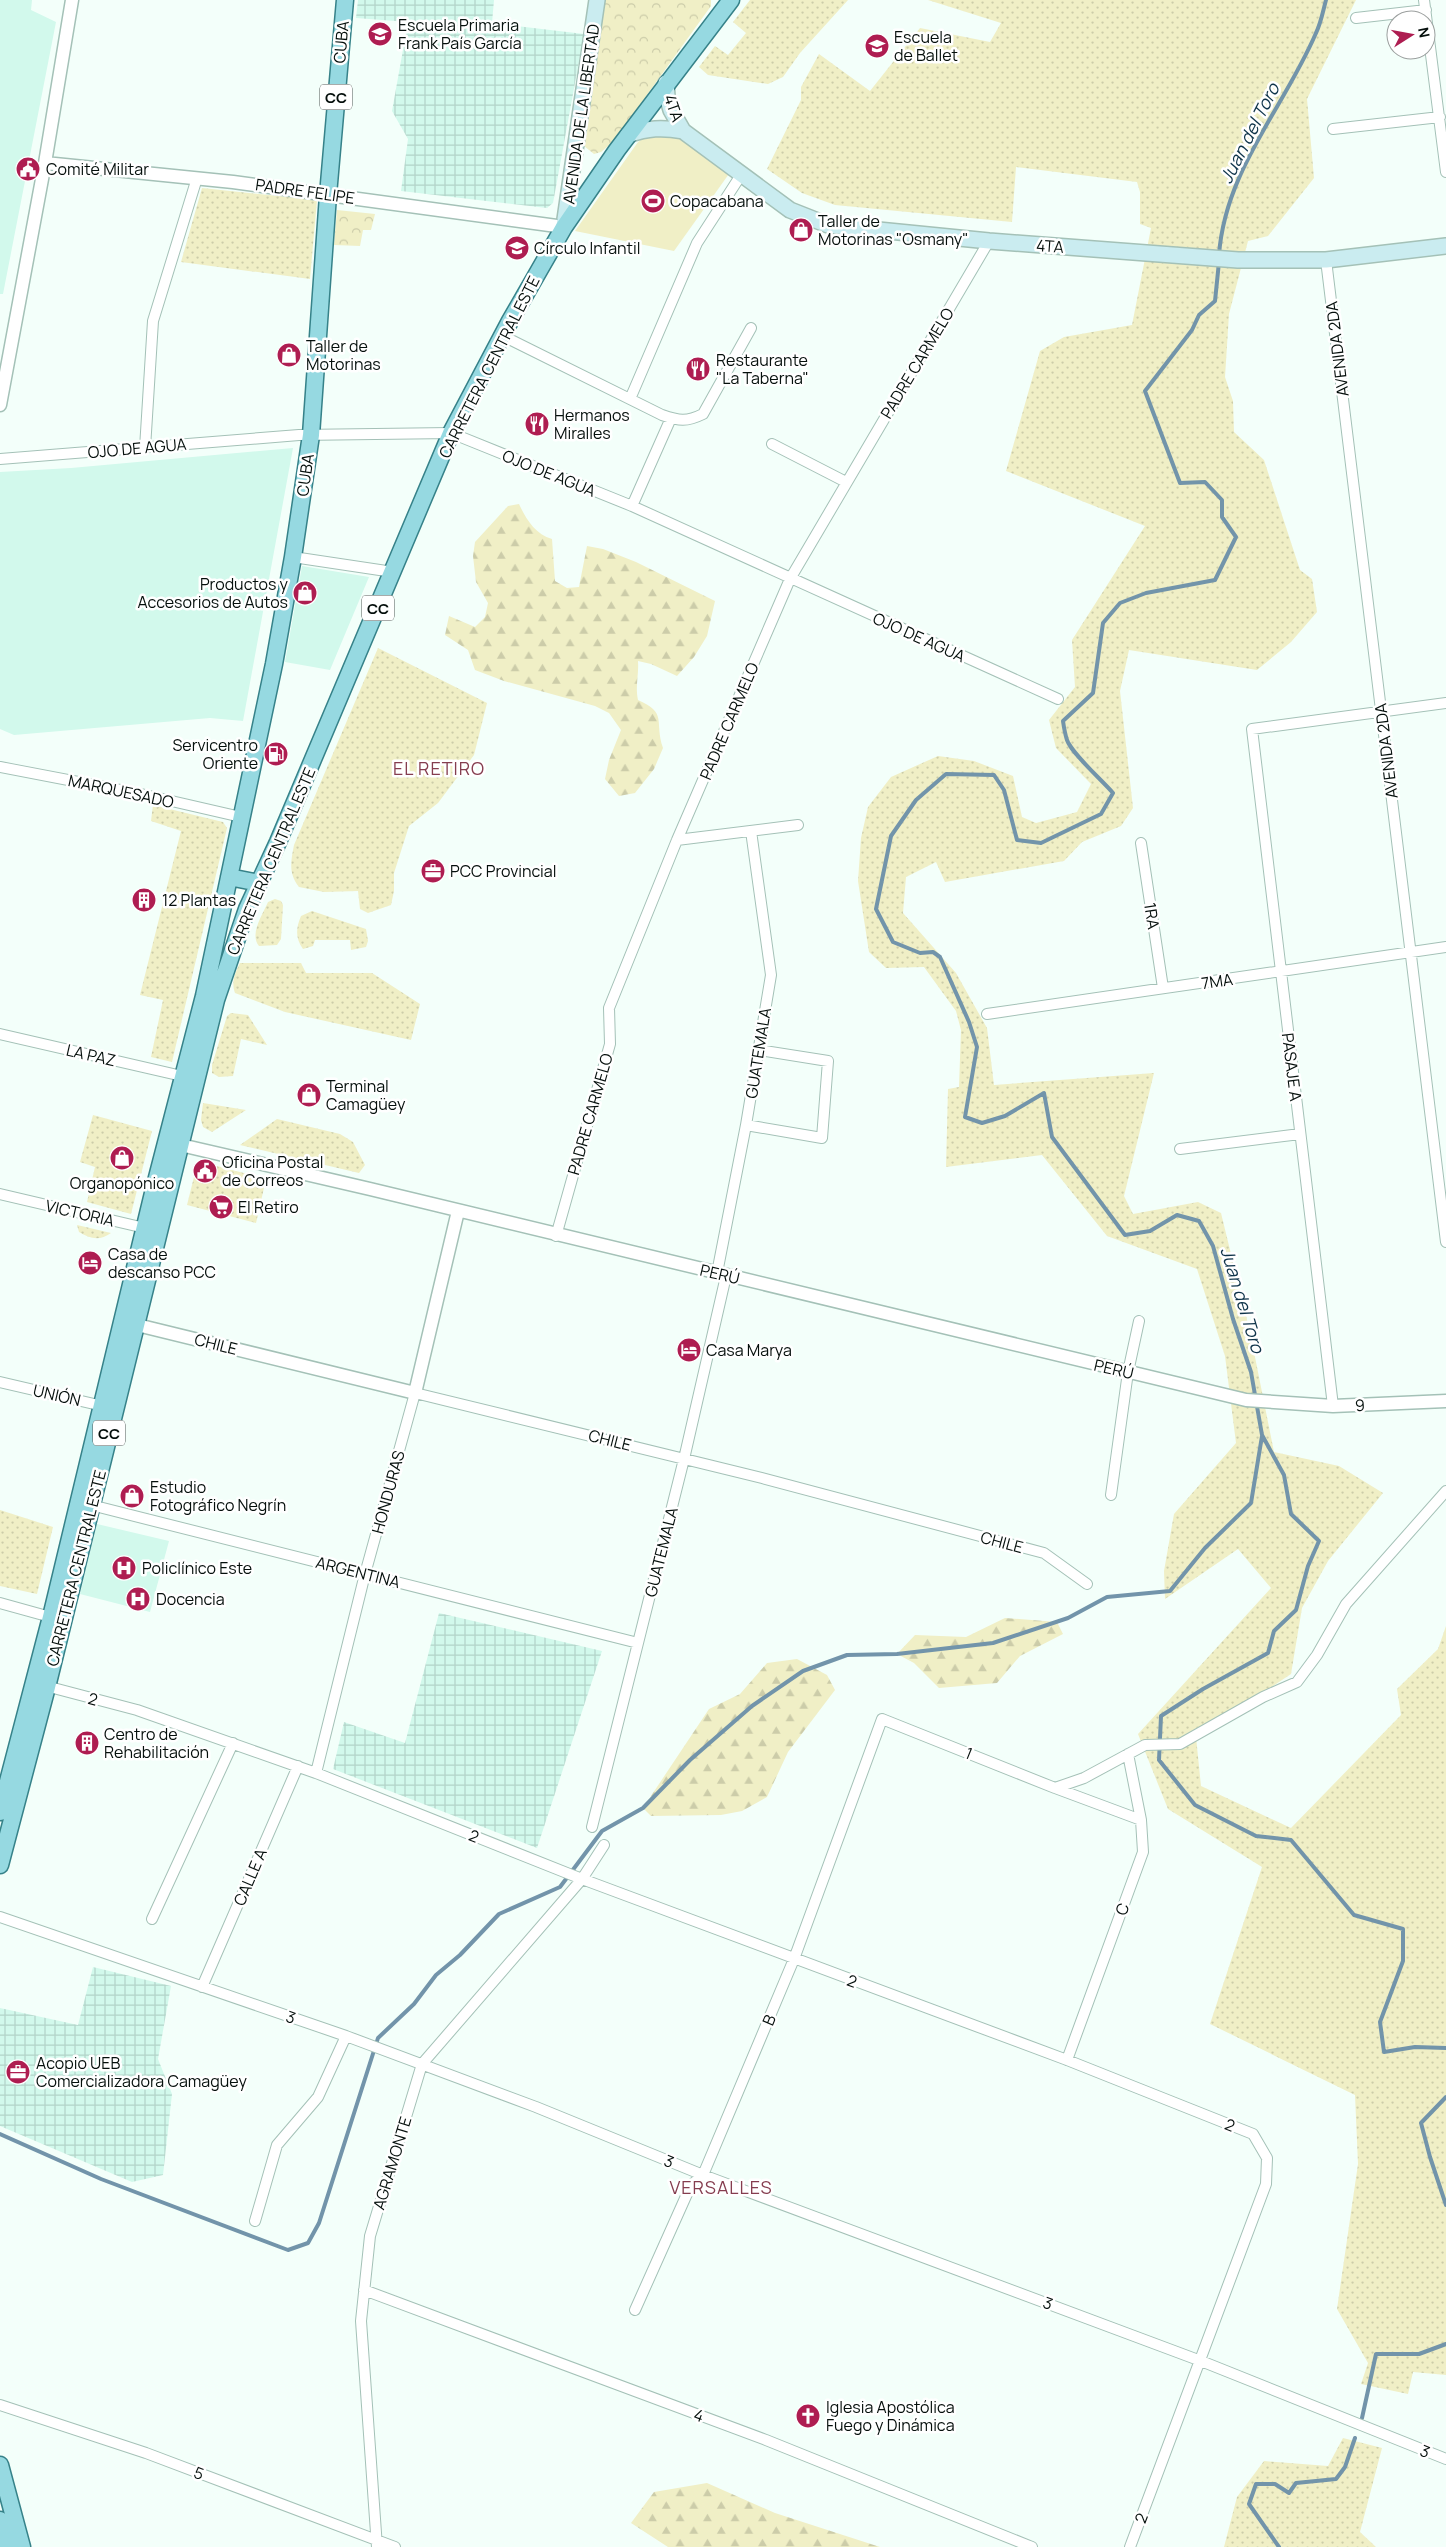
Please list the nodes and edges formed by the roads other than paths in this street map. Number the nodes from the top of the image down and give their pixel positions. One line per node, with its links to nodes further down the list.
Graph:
1 (72, 0): 12 (street)
2 (346, 0): 16 (main road, CUBA / CC)
3 (597, 0): 17 (main road, AVENIDA DE LA LIBERTAD)
4 (731, 0): 7 (main road, CARRETERA CENTRAL ESTE / CC)
5 (1425, 5): 6 (street); 8 (street)
6 (1356, 18)
7 (666, 83): 10 (main road, 4TA); 11 (main road, CARRETERA CENTRAL ESTE / CC)
8 (1440, 117): 9 (street); 13 (street)
9 (1333, 128)
10 (683, 132): 11 (main road, 4TA); 14 (main road, 4TA)
11 (628, 135): 17 (main road, CARRETERA CENTRAL ESTE / CC)
12 (45, 163): 15 (street, PADRE FELIPE); 24 (street)
13 (1446, 172)
14 (741, 175): 18 (main road, 4TA); 23 (street)
15 (197, 178): 16 (street, PADRE FELIPE); 29 (street)
16 (328, 195): 17 (street, PADRE FELIPE); 27 (main road, CUBA / CC)
17 (564, 227): 22 (main road, CARRETERA CENTRAL ESTE / CC)
18 (989, 242): 20 (main road, 4TA); 31 (street, PADRE CARMELO)
19 (1446, 246): 20 (main road, 4TA)
20 (1326, 260): 38 (street, AVENIDA 2DA)
21 (751, 328): 25 (street)
22 (502, 336): 23 (street); 26 (main road, CARRETERA CENTRAL ESTE / CC)
23 (630, 399): 25 (street)
24 (0, 405)
25 (670, 418): 32 (street)
26 (451, 433): 27 (street, OJO DE AGUA); 32 (street, OJO DE AGUA); 34 (main road, CARRETERA CENTRAL ESTE / CC)
27 (310, 435): 29 (street, OJO DE AGUA); 33 (main road, CUBA / CC)
28 (772, 444): 31 (street)
29 (145, 448): 30 (street, OJO DE AGUA)
30 (0, 459)
31 (846, 482): 35 (street, PADRE CARMELO)
32 (632, 506): 35 (street, OJO DE AGUA)
33 (293, 557): 34 (street); 40 (main road, CUBA / CC)
34 (393, 572): 46 (main road, CARRETERA CENTRAL ESTE / CC)
35 (790, 580): 36 (street, OJO DE AGUA); 43 (street, PADRE CARMELO)
36 (1058, 700)
37 (1446, 703): 38 (street)
38 (1381, 711): 51 (street, AVENIDA 2DA); 52 (street, PASAJE A)
39 (0, 767): 40 (street, MARQUESADO)
40 (241, 817): 45 (main road, CUBA / CC)
41 (798, 825): 42 (street)
42 (752, 831): 43 (street); 56 (street, GUATEMALA)
43 (677, 840): 65 (street, PADRE CARMELO)
44 (1142, 843): 53 (street, 1RA)
45 (228, 877): 46 (main road); 47 (main road, CUBA / CC)
46 (259, 883): 48 (main road, CARRETERA CENTRAL ESTE / CC)
47 (223, 903): 48 (main road); 49 (main road, CUBA / CC)
48 (247, 909): 60 (main road, CARRETERA CENTRAL ESTE / CC)
49 (215, 943): 57 (main road, CARRETERA CENTRAL ESTE / CC)
50 (1446, 947): 51 (street, 7MA)
51 (1409, 952): 52 (street, 7MA); 66 (street, AVENIDA 2DA)
52 (1280, 972): 53 (street, 7MA); 59 (street, PASAJE A)
53 (1163, 988): 54 (street, 7MA)
54 (988, 1014)
55 (0, 1034): 57 (street, LA PAZ)
56 (759, 1050): 58 (street, GUATEMALA); 58 (street)
57 (182, 1076): 60 (main road, CARRETERA CENTRAL ESTE / CC)
58 (746, 1125): 67 (street, GUATEMALA)
59 (1300, 1134): 61 (street); 75 (street, PASAJE A)
60 (173, 1144): 63 (street, PERÚ); 64 (main road, CARRETERA CENTRAL ESTE / CC)
61 (1180, 1149)
62 (0, 1194): 64 (street, VICTORIA)
63 (458, 1212): 65 (street, PERÚ); 72 (street, HONDURAS)
64 (152, 1230): 69 (main road, CARRETERA CENTRAL ESTE / CC)
65 (556, 1236): 67 (street, PERÚ)
66 (1446, 1242)
67 (722, 1275): 70 (street, PERÚ); 77 (street, GUATEMALA)
68 (1139, 1321): 70 (street)
69 (130, 1324): 72 (street, CHILE); 76 (main road, CARRETERA CENTRAL ESTE / CC)
70 (1128, 1372): 74 (street, PERÚ); 79 (street)
71 (0, 1382): 76 (street, UNIÓN)
72 (415, 1393): 77 (street, CHILE); 81 (street, HONDURAS)
73 (1446, 1401): 75 (street, 9)
74 (1274, 1404): 75 (street, 9)
75 (1333, 1406)
76 (109, 1408): 80 (main road, CARRETERA CENTRAL ESTE / CC)
77 (684, 1459): 82 (street, CHILE); 85 (street, GUATEMALA)
78 (1446, 1491): 89 (street)
79 (1111, 1495)
80 (85, 1503): 81 (street, ARGENTINA); 84 (main road, CARRETERA CENTRAL ESTE / CC)
81 (365, 1574): 85 (street, ARGENTINA); 91 (street, HONDURAS)
82 (1087, 1584)
83 (0, 1603): 84 (street)
84 (57, 1619): 86 (main road, CARRETERA CENTRAL ESTE / CC)
85 (638, 1643): 96 (street, GUATEMALA)
86 (40, 1685): 88 (street, 2); 92 (main road, CARRETERA CENTRAL ESTE / CC)
87 (882, 1719): 93 (street, 1); 102 (street, B)
88 (233, 1743): 90 (street, 2); 101 (street)
89 (1128, 1754): 93 (street); 95 (street, C)
90 (298, 1766): 91 (street, 2); 103 (street, CALLE A)
91 (316, 1773): 99 (street, 2)
92 (8, 1788): 94 (main road, CARRETERA CENTRAL ESTE / CC); 98 (main road, CARRETERA CENTRAL ESTE / CC)
93 (1055, 1788): 95 (street, 1)
94 (0, 1812)
95 (1141, 1820): 105 (street, C)
96 (592, 1828)
97 (604, 1845): 99 (street, AGRAMONTE)
98 (0, 1865)
99 (582, 1879): 102 (street, 2); 106 (street, AGRAMONTE)
100 (0, 1917): 103 (street, 3)
101 (152, 1920)
102 (794, 1959): 105 (street, 2); 107 (street, B)
103 (202, 1987): 104 (street, 3)
104 (346, 2036): 106 (street, 3); 108 (street)
105 (1067, 2060): 111 (street, 2)
106 (422, 2064): 107 (street, 3); 109 (street, AGRAMONTE)
107 (703, 2174): 110 (street, B); 111 (street, 3)
108 (256, 2221)
109 (364, 2290): 117 (street, AGRAMONTE); 121 (street, 4)
110 (635, 2310)
111 (1200, 2361): 113 (street, 3); 122 (street, 2)
112 (0, 2405): 117 (street, 5)
113 (1446, 2459)
114 (0, 2465): 115 (main road)
115 (4, 2499): 119 (main road)
116 (0, 2520): 118 (main road)
117 (377, 2543): 120 (street, 5)
118 (8, 2547)
119 (22, 2547)
120 (395, 2547)
121 (1032, 2547)
122 (1130, 2547)

